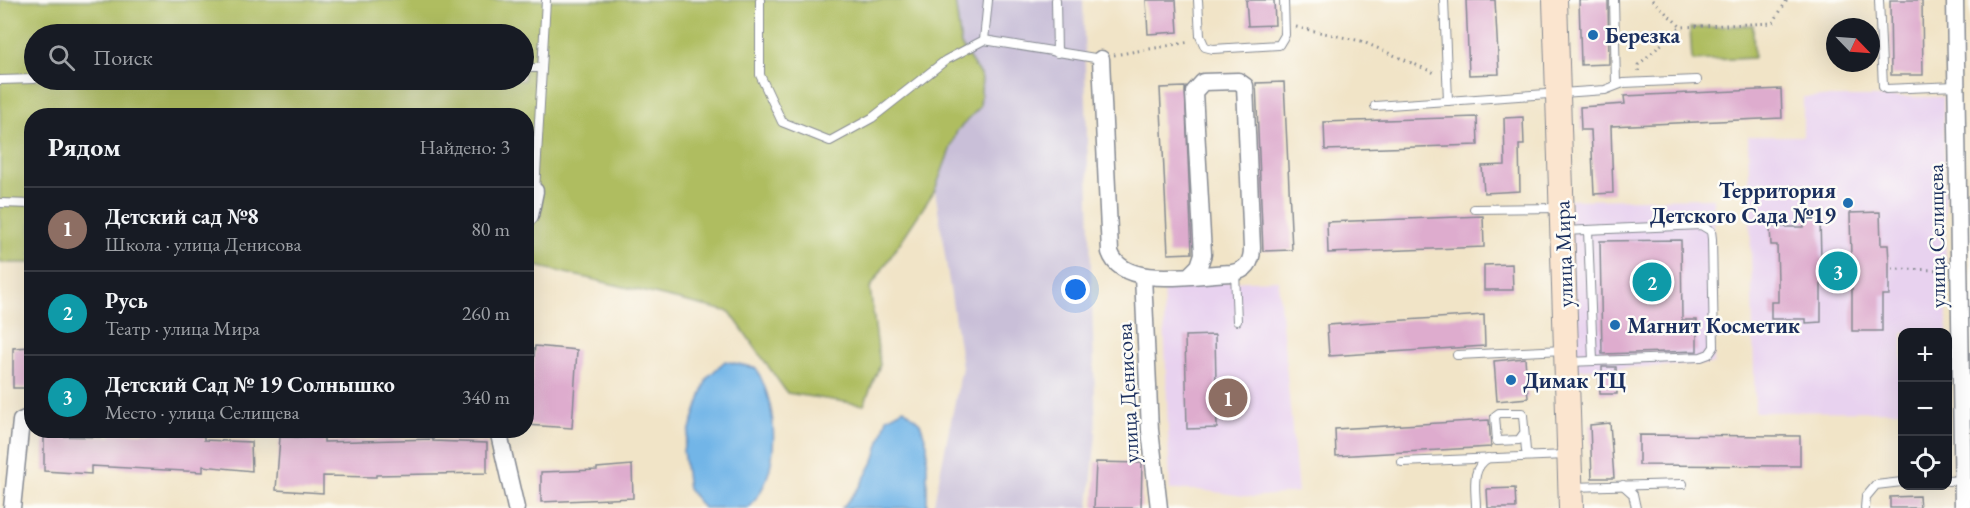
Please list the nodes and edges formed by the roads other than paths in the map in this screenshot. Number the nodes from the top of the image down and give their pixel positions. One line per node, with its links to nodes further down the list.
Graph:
1 (546, 0): 16 (lane)
2 (760, 0): 12 (lane)
3 (988, 0): 12 (lane)
4 (1056, 0): 13 (lane)
5 (1198, 0): 6 (lane)
6 (1284, 0)
7 (1444, 0): 23 (lane)
8 (1555, 0): 22 (street, улица Мира)
9 (1614, 0): 20 (lane)
10 (1879, 0): 21 (lane)
11 (1955, 0): 21 (street, улица Селищева)
12 (984, 40): 13 (lane)
13 (1057, 53): 14 (lane)
14 (1101, 59): 35 (street)
15 (534, 68): 16 (lane)
16 (542, 68): 25 (lane)
17 (24, 79): 18 (lane)
18 (0, 80)
19 (1697, 80): 20 (lane)
20 (1616, 84): 22 (lane)
21 (1956, 86): 47 (street, улица Селищева)
22 (1557, 93): 23 (lane); 30 (street, улица Мира)
23 (1448, 101): 24 (lane)
24 (1375, 106)
25 (535, 191): 26 (street)
26 (534, 196)
27 (0, 203): 28 (lane)
28 (24, 204)
29 (1474, 209): 30 (lane)
30 (1562, 220): 31 (lane); 38 (street, улица Мира)
31 (1588, 230): 39 (lane); 39 (lane)
32 (1203, 254): 33 (street); 33 (street); 34 (street)
33 (1227, 273): 34 (street); 36 (lane)
34 (1190, 274): 35 (street)
35 (1143, 276): 54 (street, улица Денисова)
36 (1237, 321)
37 (1457, 355): 38 (lane)
38 (1567, 356): 39 (lane); 43 (street, улица Мира)
39 (1593, 361)
40 (24, 420): 52 (street)
41 (1524, 433): 41 (lane); 44 (lane)
42 (500, 438): 53 (street)
43 (1570, 455): 44 (lane); 51 (street, улица Мира)
44 (1532, 456): 45 (lane)
45 (1488, 458): 46 (lane); 55 (lane)
46 (1402, 462)
47 (1955, 481): 58 (street, улица Селищева)
48 (1898, 482): 57 (lane)
49 (1683, 484): 50 (lane)
50 (1623, 485): 51 (lane); 56 (lane)
51 (1571, 497)
52 (12, 508)
53 (516, 508)
54 (1159, 508)
55 (1476, 508)
56 (1636, 508)
57 (1865, 508)
58 (1963, 508)

